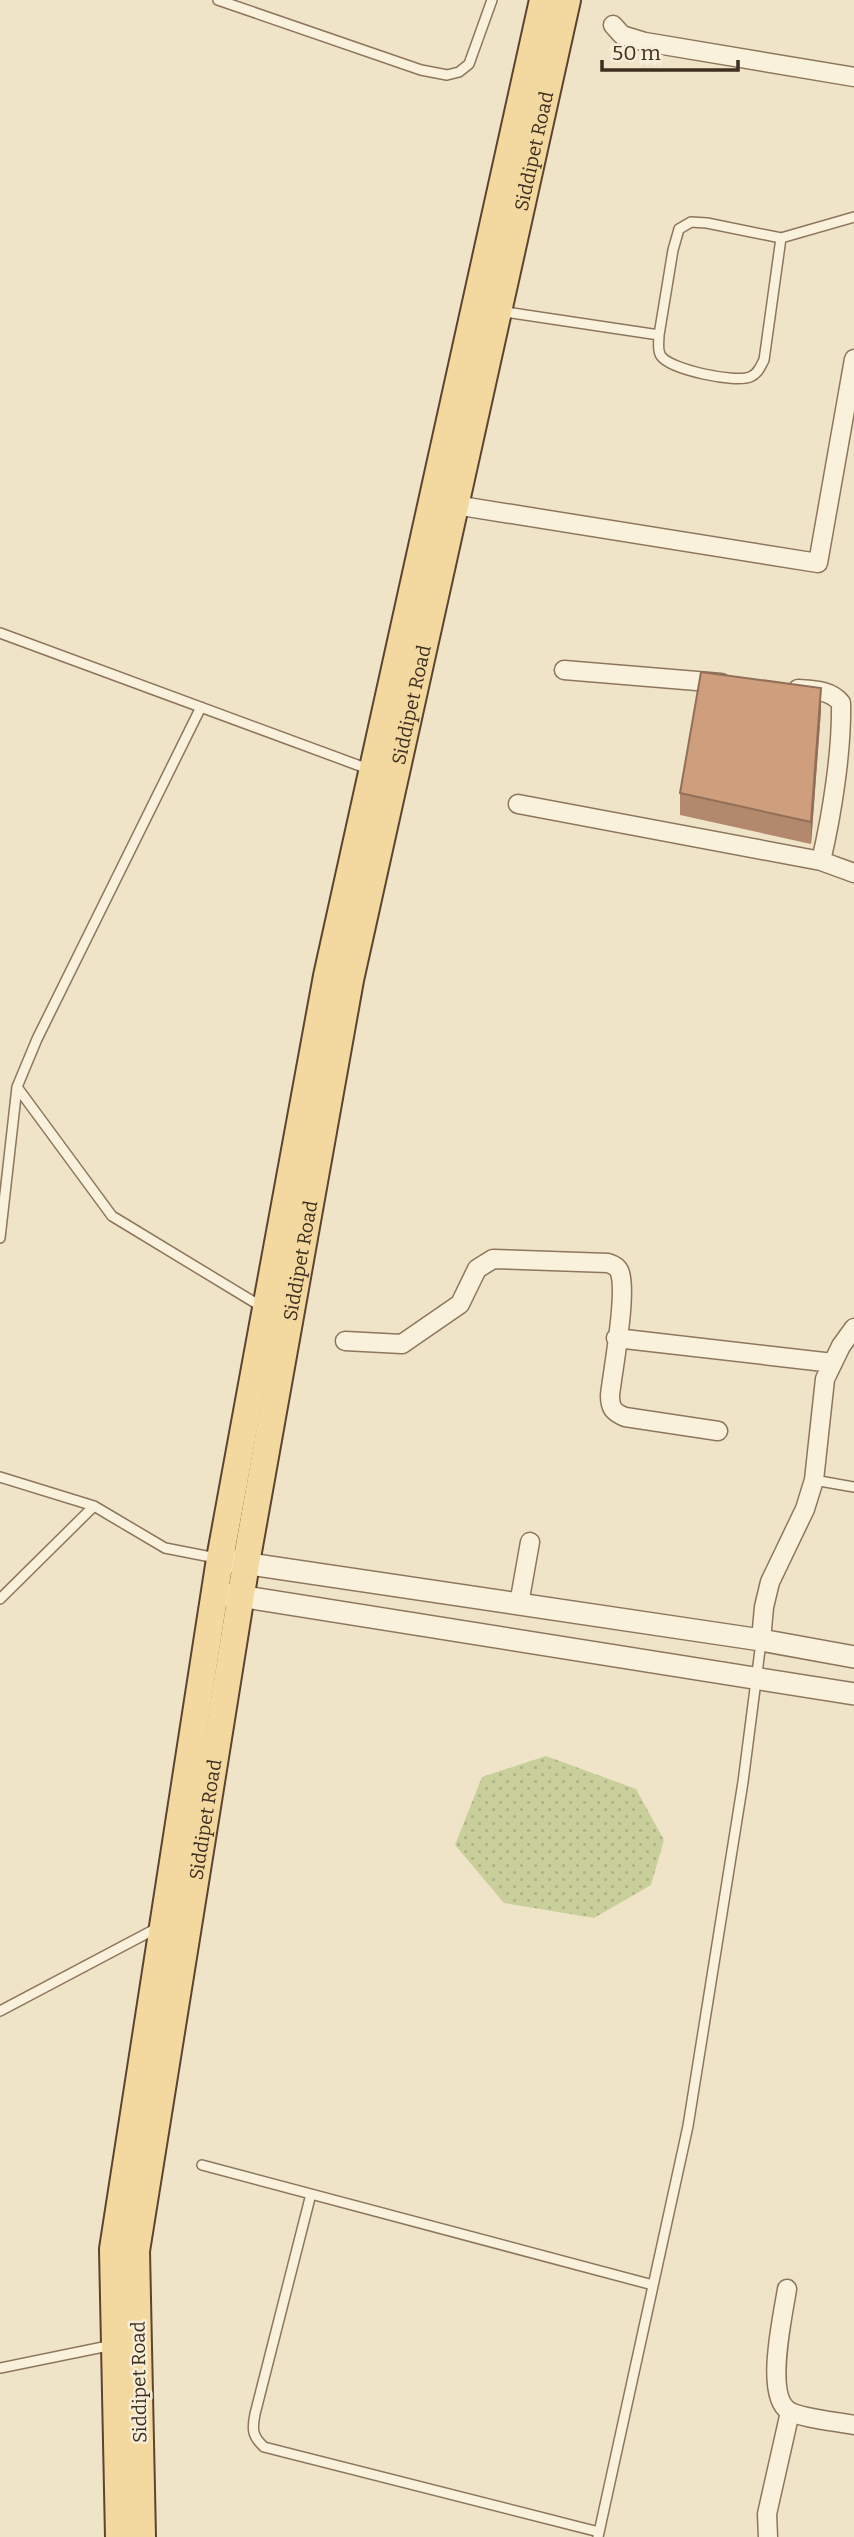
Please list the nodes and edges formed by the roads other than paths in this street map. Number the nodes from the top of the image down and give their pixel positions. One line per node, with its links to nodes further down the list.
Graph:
1 (218, 0): 2 (lane)
2 (492, 0)
3 (543, 0): 18 (main road, Siddipet Road)
4 (567, 0): 9 (main road, Siddipet Road)
5 (613, 24): 6 (street)
6 (854, 77)
7 (854, 217): 8 (lane)
8 (781, 238): 10 (lane); 10 (lane)
9 (498, 311): 10 (lane); 12 (main road, Siddipet Road)
10 (659, 335)
11 (854, 359): 12 (street)
12 (455, 505): 35 (main road, Siddipet Road)
13 (0, 633): 17 (lane)
14 (564, 670): 15 (street)
15 (743, 685)
16 (785, 688): 20 (street)
17 (201, 707): 18 (lane); 22 (lane)
18 (373, 770): 24 (main road, Siddipet Road)
19 (518, 804): 20 (street)
20 (821, 861): 21 (street)
21 (854, 873)
22 (17, 1087): 23 (lane); 24 (lane)
23 (0, 1238)
24 (266, 1310): 35 (main road, Siddipet Road)
25 (854, 1328): 28 (street)
26 (616, 1338): 27 (street); 28 (street); 29 (street)
27 (345, 1341)
28 (833, 1363): 31 (street)
29 (718, 1431)
30 (0, 1477): 33 (lane)
31 (814, 1480): 32 (lane); 42 (street)
32 (854, 1487)
33 (94, 1506): 35 (lane); 37 (lane)
34 (530, 1542): 39 (street)
35 (233, 1561): 36 (main road, Siddipet Road); 38 (street)
36 (228, 1594): 41 (street); 47 (main road, Siddipet Road); 59 (main road, Siddipet Road)
37 (0, 1599)
38 (491, 1600): 39 (street); 41 (street)
39 (519, 1604): 40 (street)
40 (635, 1621): 42 (street); 44 (street)
41 (485, 1636): 44 (street)
42 (761, 1640): 43 (street); 45 (lane)
43 (854, 1657)
44 (631, 1659): 45 (street)
45 (756, 1679): 46 (street); 51 (lane)
46 (854, 1694)
47 (163, 1925): 48 (lane); 53 (main road, Siddipet Road)
48 (0, 2011)
49 (202, 2165): 50 (lane)
50 (311, 2194): 51 (lane); 57 (lane)
51 (653, 2286): 57 (lane)
52 (787, 2289): 55 (street)
53 (115, 2344): 54 (lane); 58 (main road, Siddipet Road)
54 (0, 2368)
55 (790, 2412): 56 (street); 60 (street)
56 (854, 2425)
57 (598, 2534)
58 (119, 2537)
59 (142, 2537)
60 (768, 2537)

